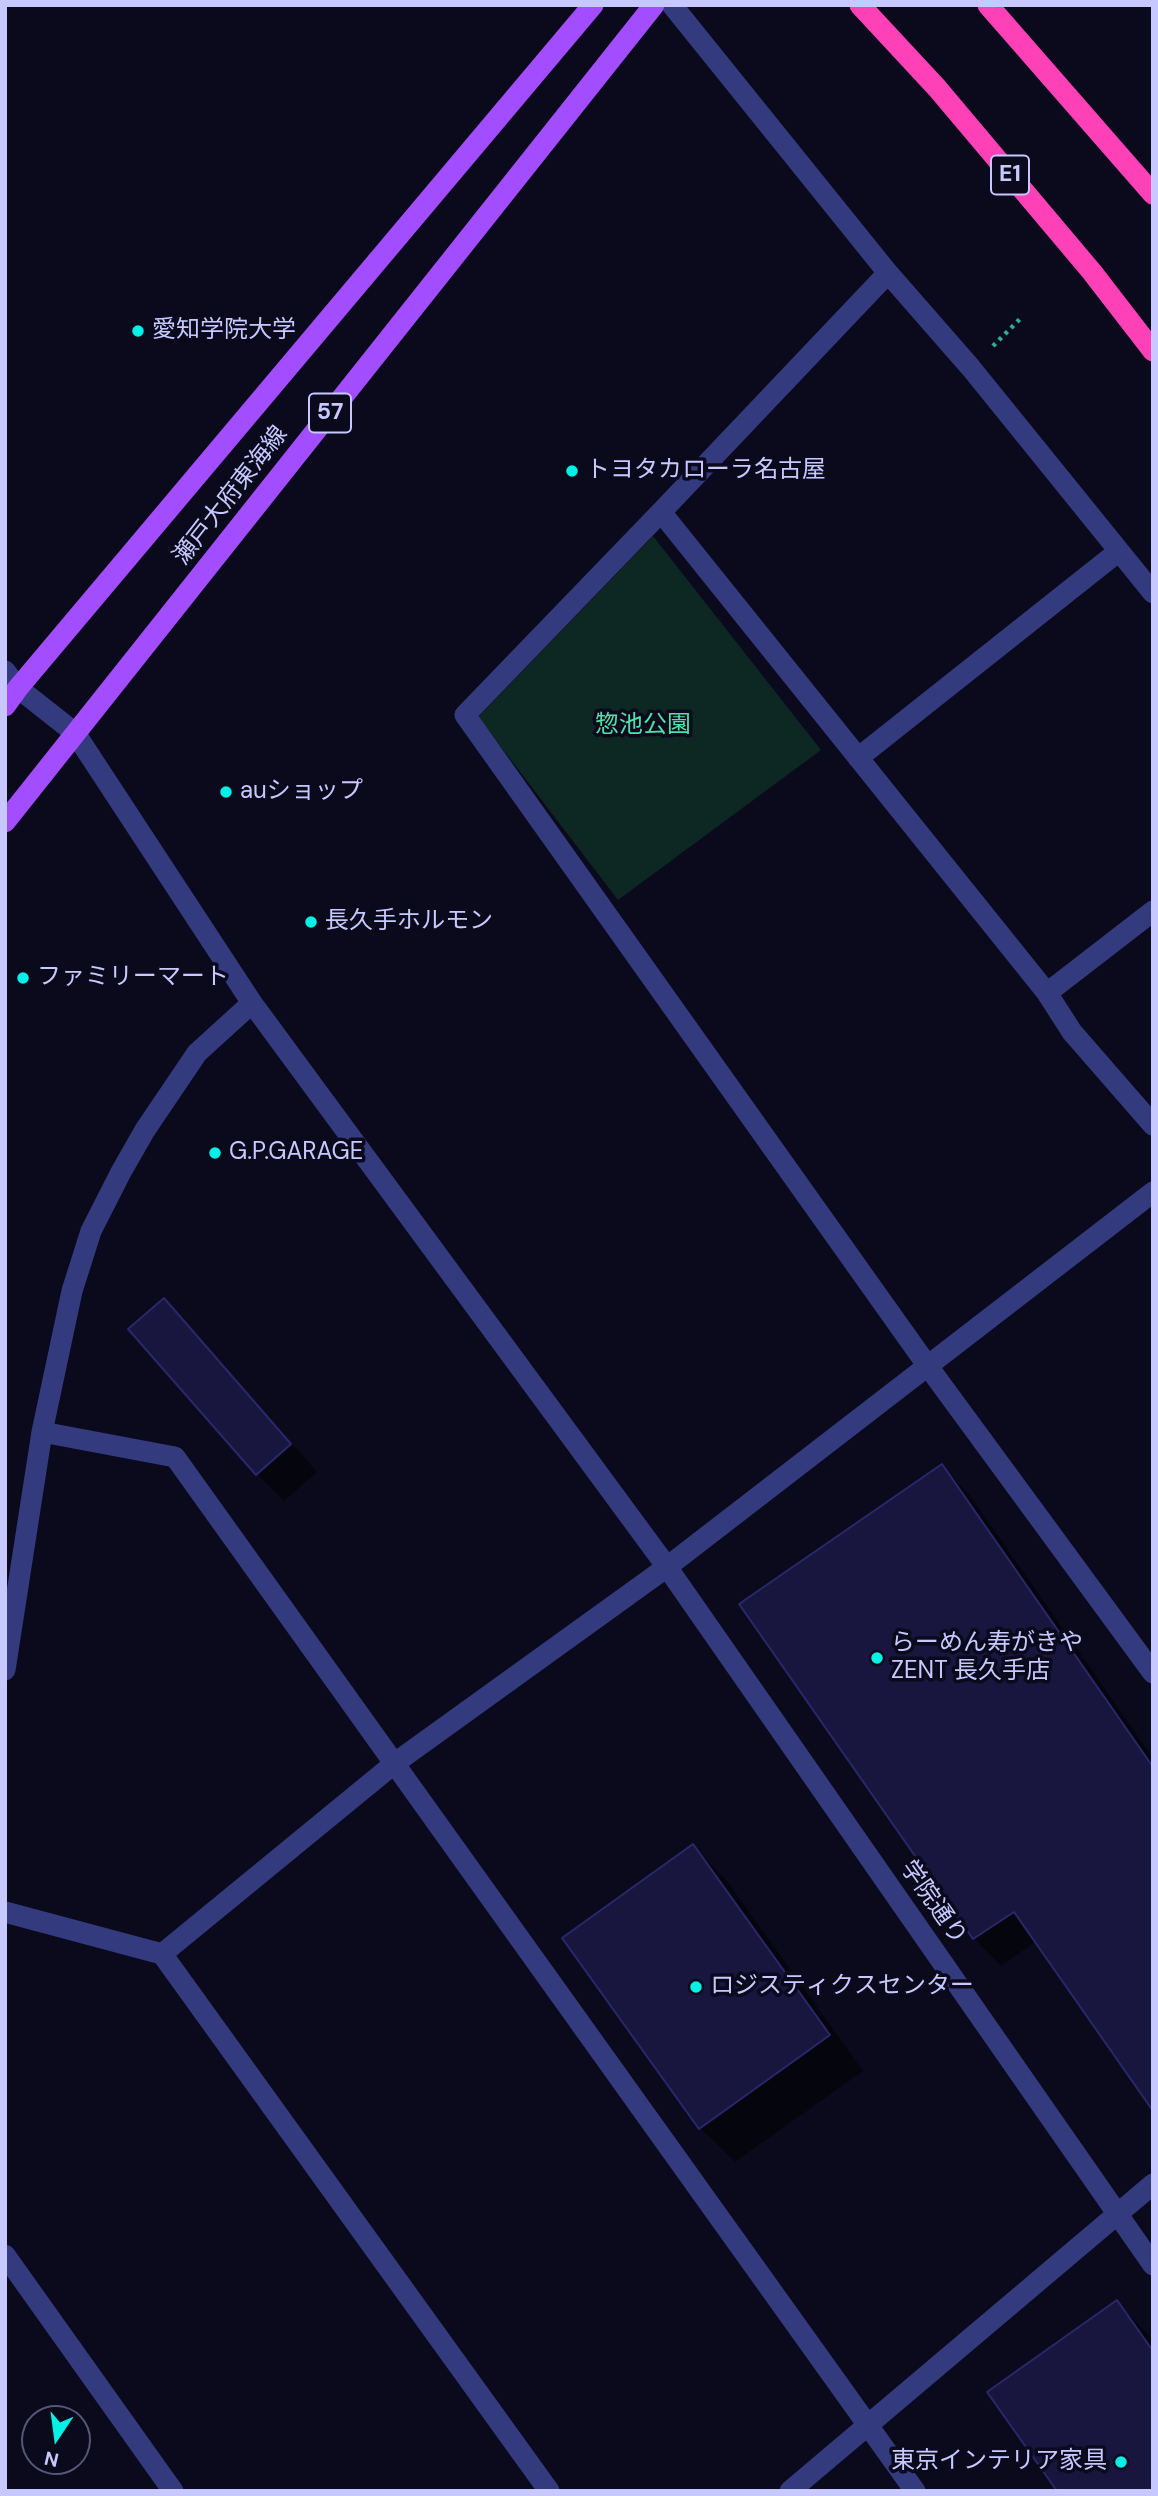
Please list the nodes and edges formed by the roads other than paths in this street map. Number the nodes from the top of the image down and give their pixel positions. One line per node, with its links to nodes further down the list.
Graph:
1 (593, 5): 12 (main road, 瀬戸大府東海線 / 57)
2 (654, 5): 13 (main road, 瀬戸大府東海線 / 57)
3 (672, 5): 7 (street)
4 (860, 5): 8 (highway, E1)
5 (988, 5): 6 (highway)
6 (1153, 194)
7 (888, 272): 9 (street); 10 (street)
8 (1153, 351)
9 (662, 512): 14 (street); 21 (street)
10 (1119, 551): 11 (street); 14 (street)
11 (1153, 593)
12 (9, 688): 13 (street, 学院通り)
13 (75, 733): 15 (main road, 瀬戸大府東海線 / 57); 18 (street, 学院通り)
14 (858, 758): 17 (street)
15 (5, 822)
16 (1153, 911): 17 (street)
17 (1047, 993): 19 (street)
18 (252, 1003): 22 (street); 23 (street, 学院通り)
19 (1153, 1125)
20 (1153, 1192): 21 (street)
21 (927, 1365): 23 (street); 25 (street)
22 (42, 1432): 24 (street); 26 (street)
23 (667, 1567): 26 (street); 30 (street, 学院通り)
24 (5, 1670)
25 (1153, 1673)
26 (395, 1763): 28 (street); 33 (street)
27 (5, 1912): 28 (street)
28 (162, 1954): 35 (street)
29 (1153, 2184): 30 (street)
30 (1118, 2215): 32 (street, 学院通り); 33 (street)
31 (5, 2255): 34 (street)
32 (1153, 2265)
33 (867, 2425): 36 (street); 37 (street)
34 (173, 2491)
35 (549, 2491)
36 (790, 2491)
37 (915, 2491)

